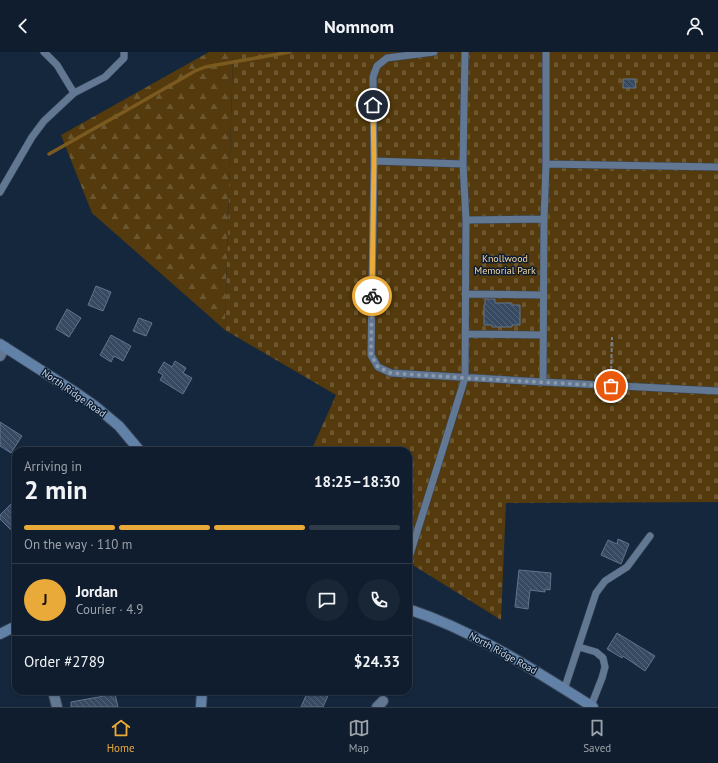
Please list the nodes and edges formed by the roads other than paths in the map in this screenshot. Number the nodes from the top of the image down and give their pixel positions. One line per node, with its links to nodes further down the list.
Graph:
1 (44, 52): 6 (lane)
2 (124, 52): 6 (lane)
3 (434, 52): 7 (lane)
4 (465, 52): 8 (lane)
5 (546, 52): 9 (lane)
6 (74, 93): 11 (lane)
7 (374, 161): 8 (lane); 19 (lane)
8 (463, 164): 13 (lane)
9 (546, 164): 10 (lane); 12 (lane)
10 (718, 168)
11 (0, 192)
12 (544, 219): 13 (lane); 15 (lane)
13 (466, 220): 14 (lane)
14 (465, 294): 15 (lane); 16 (lane)
15 (544, 295): 17 (lane)
16 (465, 334): 17 (lane); 19 (lane)
17 (543, 335): 20 (lane)
18 (2, 349): 22 (street, North Ridge Road)
19 (465, 378): 20 (lane); 24 (lane)
20 (543, 382): 21 (lane)
21 (718, 391)
22 (137, 447)
23 (650, 536): 28 (lane)
24 (412, 548)
25 (412, 610): 29 (street, North Ridge Road)
26 (12, 628): 27 (street)
27 (0, 634)
28 (579, 647): 29 (lane); 32 (lane)
29 (564, 690): 32 (street, North Ridge Road)
30 (54, 695): 33 (street)
31 (202, 695): 34 (street)
32 (592, 706)
33 (57, 707)
34 (202, 707)

